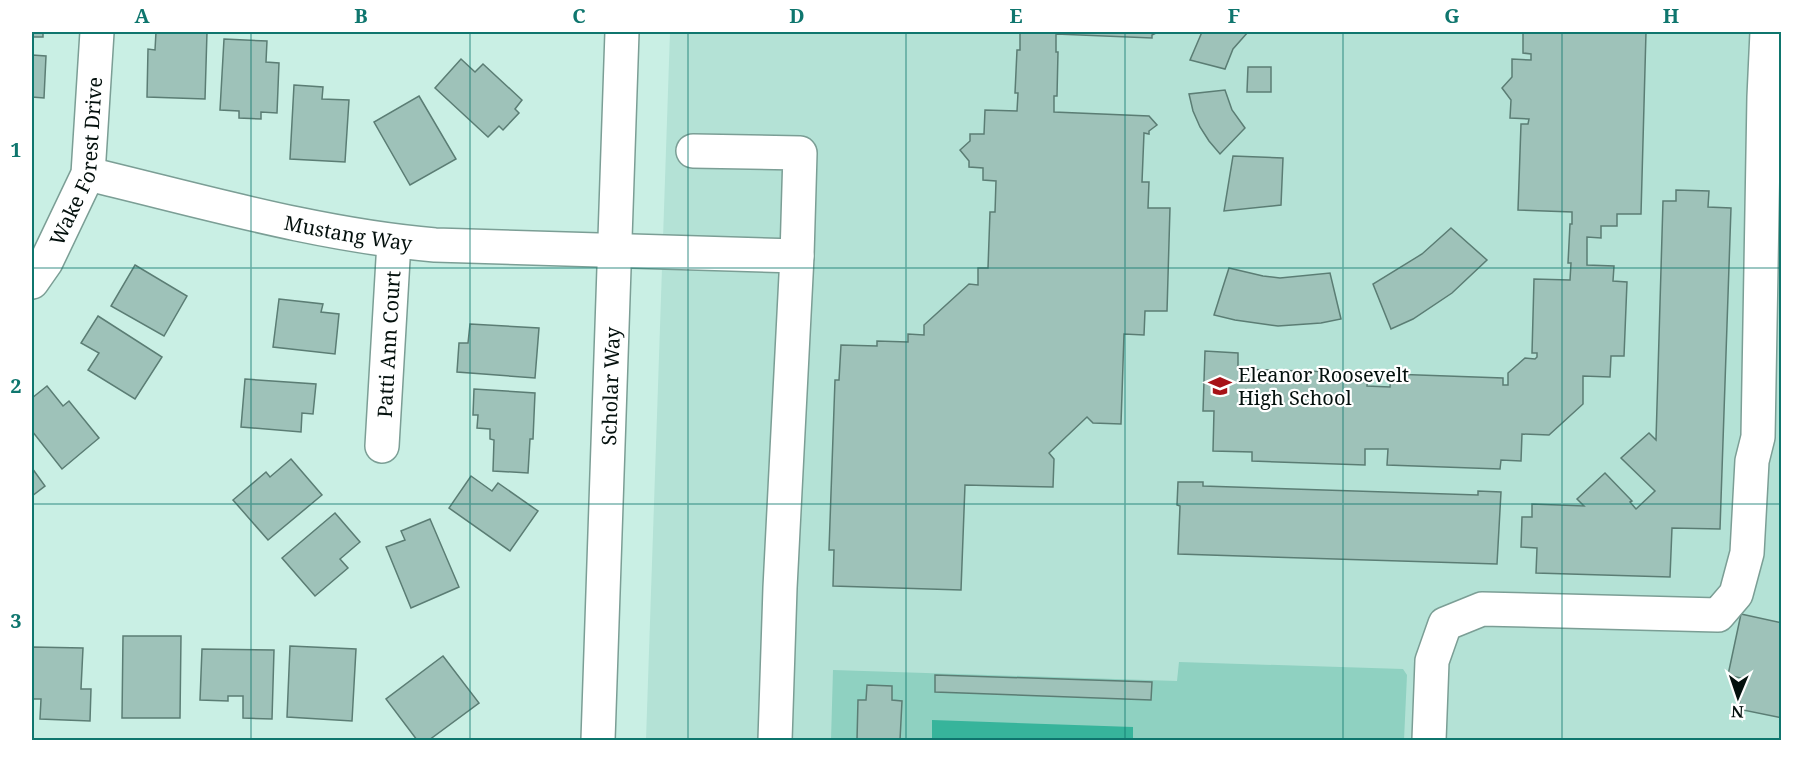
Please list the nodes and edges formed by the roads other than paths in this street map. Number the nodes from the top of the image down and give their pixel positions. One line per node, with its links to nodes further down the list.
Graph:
1 (97, 32): 6 (street, Wake Forest Drive)
2 (622, 32): 8 (street, Scholar Way)
3 (1767, 32): 4 (street)
4 (1773, 97): 11 (street)
5 (693, 151): 9 (street)
6 (88, 174): 7 (street, Mustang Way); 10 (street, Wake Forest Drive)
7 (394, 242): 8 (street, Mustang Way); 12 (street, Patti Ann Court)
8 (614, 249): 9 (street, Mustang Way); 13 (street, Scholar Way)
9 (797, 256): 14 (street)
10 (32, 282)
11 (1770, 437): 15 (street)
12 (382, 446)
13 (598, 741)
14 (775, 741)
15 (1429, 741)

